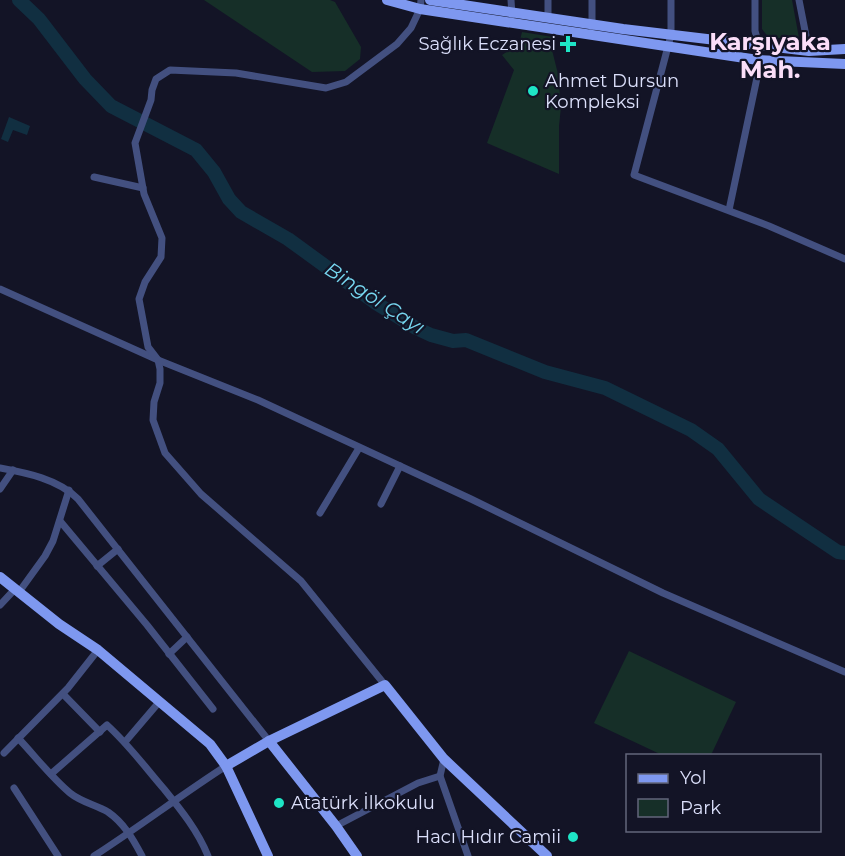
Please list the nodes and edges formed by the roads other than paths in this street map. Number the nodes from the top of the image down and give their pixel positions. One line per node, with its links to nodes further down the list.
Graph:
1 (387, 0): 9 (street)
2 (430, 0): 10 (street)
3 (511, 0): 10 (street)
4 (548, 0): 11 (street)
5 (592, 0): 13 (street)
6 (671, 0): 14 (street)
7 (755, 0): 15 (street)
8 (799, 0): 17 (street)
9 (420, 4): 12 (street); 21 (street)
10 (511, 12): 11 (street); 12 (street)
11 (548, 18): 13 (street)
12 (515, 24): 13 (street)
13 (592, 30): 14 (street)
14 (670, 40): 15 (street); 18 (street); 22 (street)
15 (759, 45): 17 (street); 18 (street)
16 (845, 49): 17 (street)
17 (809, 51)
18 (758, 60): 19 (street); 22 (street)
19 (845, 64)
20 (94, 177): 21 (street)
21 (143, 188): 25 (street)
22 (729, 210): 23 (street)
23 (845, 259)
24 (0, 289): 25 (street)
25 (158, 360): 26 (street); 44 (street)
26 (359, 448): 27 (street); 33 (street)
27 (400, 466): 32 (street); 43 (street)
28 (0, 468): 29 (street)
29 (13, 470): 30 (street); 31 (street)
30 (0, 489)
31 (69, 490): 34 (street); 35 (street)
32 (381, 504)
33 (320, 513)
34 (60, 521): 36 (street); 38 (street)
35 (118, 549): 36 (street); 40 (street)
36 (98, 566): 42 (street)
37 (0, 577): 38 (street)
38 (17, 591): 39 (street); 41 (street)
39 (0, 605)
40 (187, 637): 42 (street); 50 (street)
41 (98, 650): 45 (street); 46 (street)
42 (169, 654): 47 (street)
43 (845, 672)
44 (385, 685): 50 (street); 53 (street)
45 (63, 694): 48 (street); 49 (street)
46 (160, 701): 51 (street); 54 (street)
47 (213, 709)
48 (100, 732): 51 (street); 55 (street)
49 (18, 738): 52 (street); 55 (street)
50 (269, 741): 54 (street); 59 (street)
51 (125, 742): 58 (street)
52 (4, 753)
53 (444, 759): 56 (street); 68 (street)
54 (226, 766): 58 (street); 65 (street)
55 (51, 774): 60 (street)
56 (440, 776): 59 (street); 67 (street)
57 (14, 788): 61 (street)
58 (173, 800): 60 (street); 64 (street)
59 (336, 826): 66 (street)
60 (130, 833): 62 (street); 63 (street)
61 (58, 856)
62 (94, 856)
63 (142, 856)
64 (208, 856)
65 (268, 856)
66 (357, 856)
67 (468, 856)
68 (547, 856)

